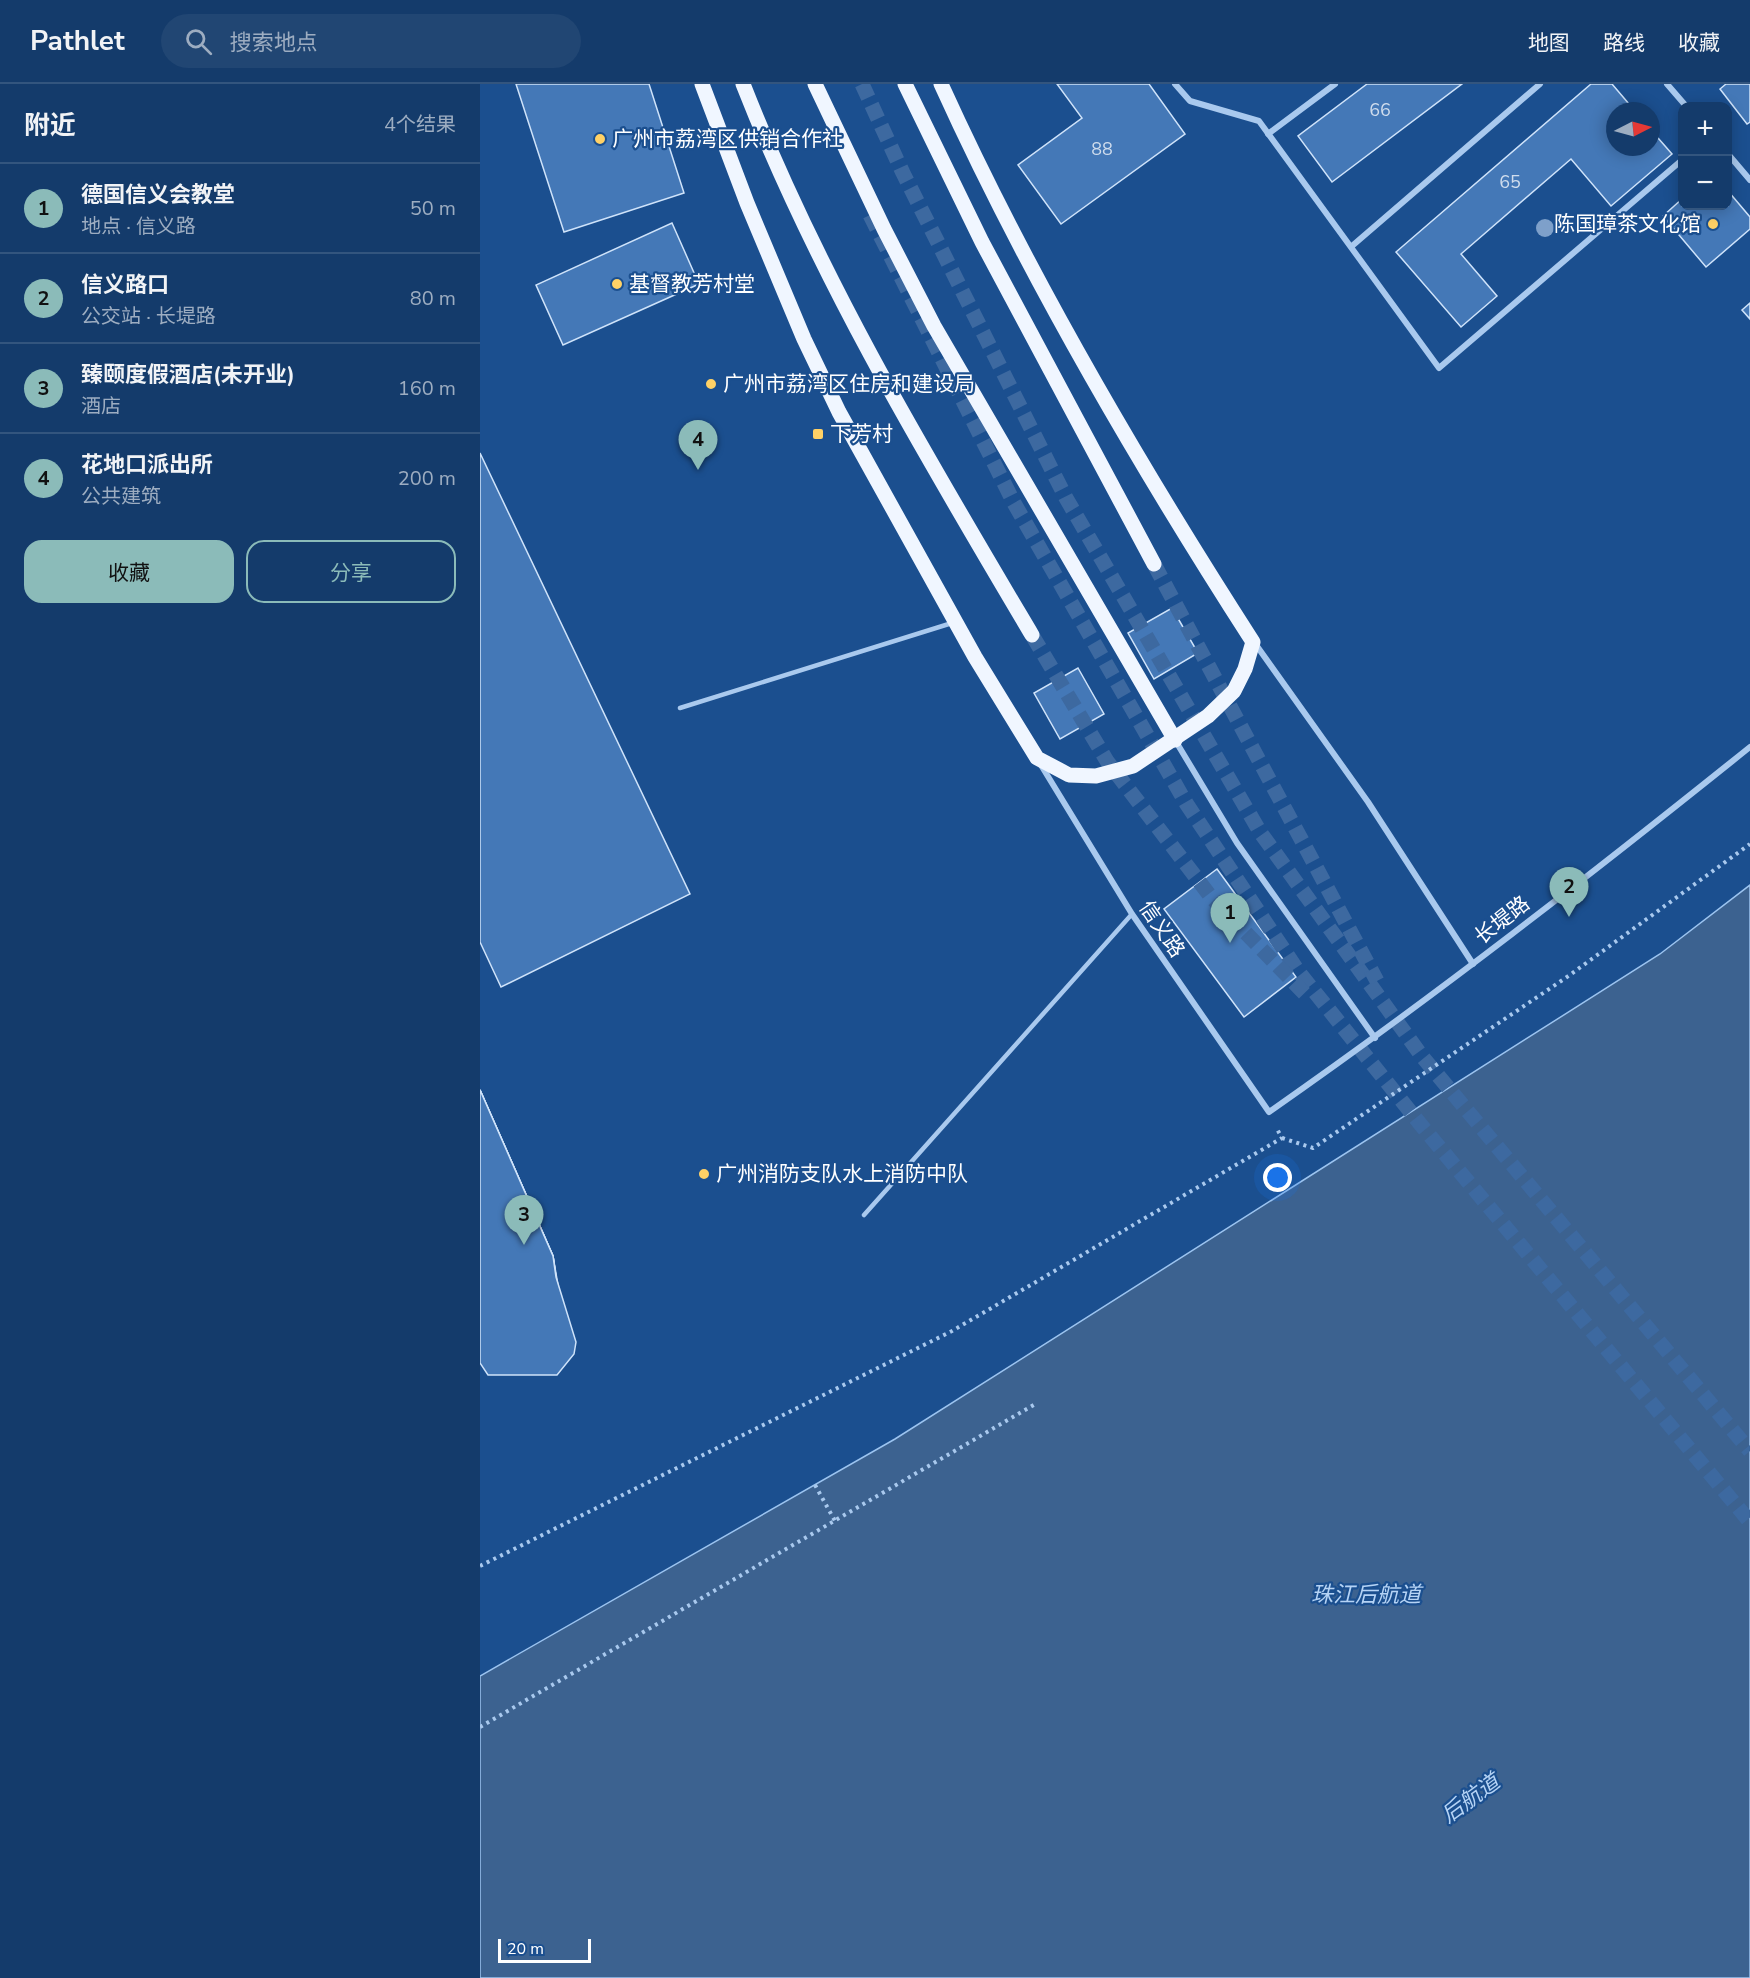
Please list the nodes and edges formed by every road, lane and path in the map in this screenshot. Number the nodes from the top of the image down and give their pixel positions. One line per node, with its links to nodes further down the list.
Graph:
1 (702, 84): 17 (main road)
2 (743, 84): 18 (main road)
3 (816, 84): 21 (main road)
4 (905, 84): 16 (main road)
5 (941, 84): 19 (main road)
6 (1175, 84): 11 (street)
7 (1335, 84): 11 (street)
8 (1540, 84): 15 (street)
9 (1667, 84): 10 (street)
10 (1683, 102)
11 (1268, 134): 15 (street)
12 (1730, 156): 14 (street)
13 (1678, 164): 15 (street)
14 (1750, 180)
15 (1352, 246)
16 (1154, 564)
17 (955, 622): 20 (lane); 23 (main road)
18 (1032, 635)
19 (1253, 642): 21 (main road); 26 (street)
20 (680, 708)
21 (1174, 740): 23 (main road); 27 (street)
22 (1750, 747): 26 (street, 长堤路)
23 (1037, 758): 25 (street, 信义路)
24 (1750, 844): 29 (path)
25 (1132, 914): 28 (street, 信义路); 30 (lane)
26 (1473, 964): 27 (street, 长堤路)
27 (1375, 1038): 28 (street, 长堤路)
28 (1269, 1112): 29 (path)
29 (1282, 1138): 34 (path)
30 (864, 1215)
31 (1037, 1403): 33 (path)
32 (815, 1485): 33 (path)
33 (835, 1521): 35 (path)
34 (480, 1566)
35 (480, 1727)

